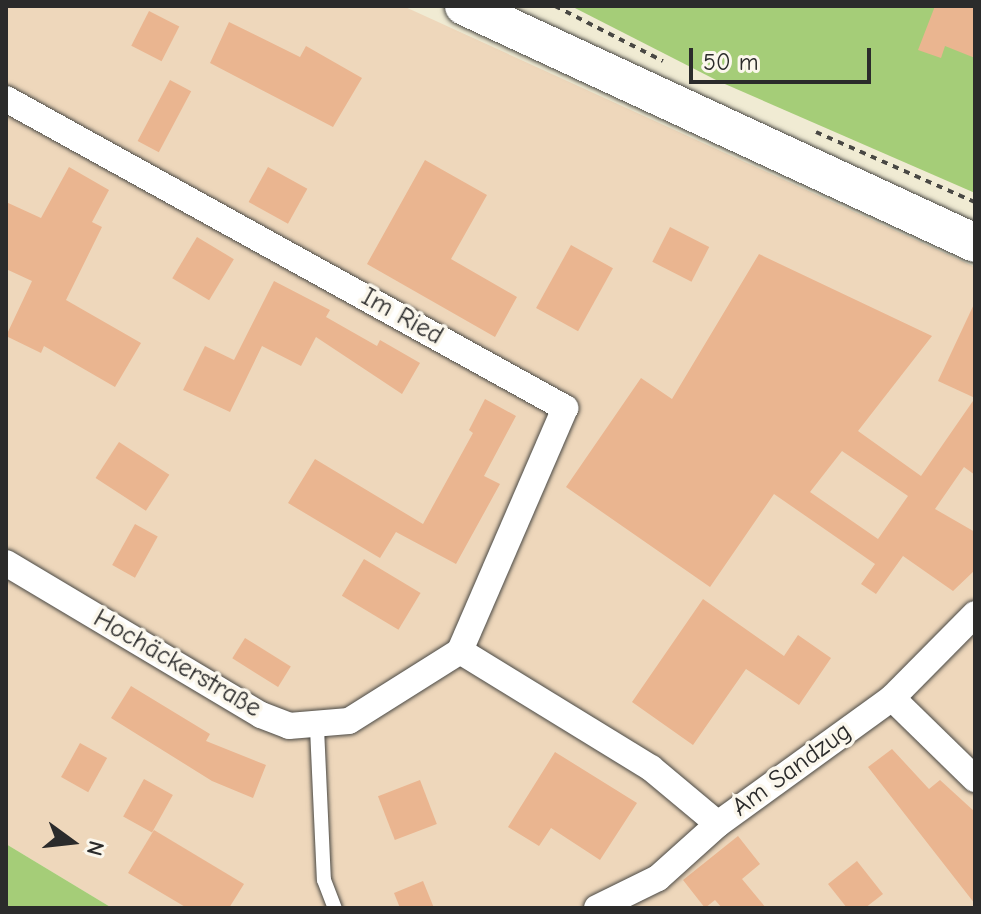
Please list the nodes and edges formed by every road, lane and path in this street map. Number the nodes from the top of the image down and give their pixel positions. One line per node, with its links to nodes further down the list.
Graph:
1 (464, 6): 7 (street)
2 (555, 6): 3 (path)
3 (675, 68)
4 (6, 99): 10 (street, Im Ried)
5 (802, 126): 6 (path)
6 (975, 202)
7 (975, 243)
8 (6, 563): 12 (street, Hochäckerstraße)
9 (975, 614): 11 (street, Am Sandzug)
10 (460, 651): 12 (street, Hochäckerstraße); 14 (street)
11 (892, 698): 13 (street); 14 (street, Am Sandzug)
12 (317, 728): 15 (lane)
13 (975, 779)
14 (718, 824): 16 (street, Am Sandzug)
15 (335, 908)
16 (597, 908)

